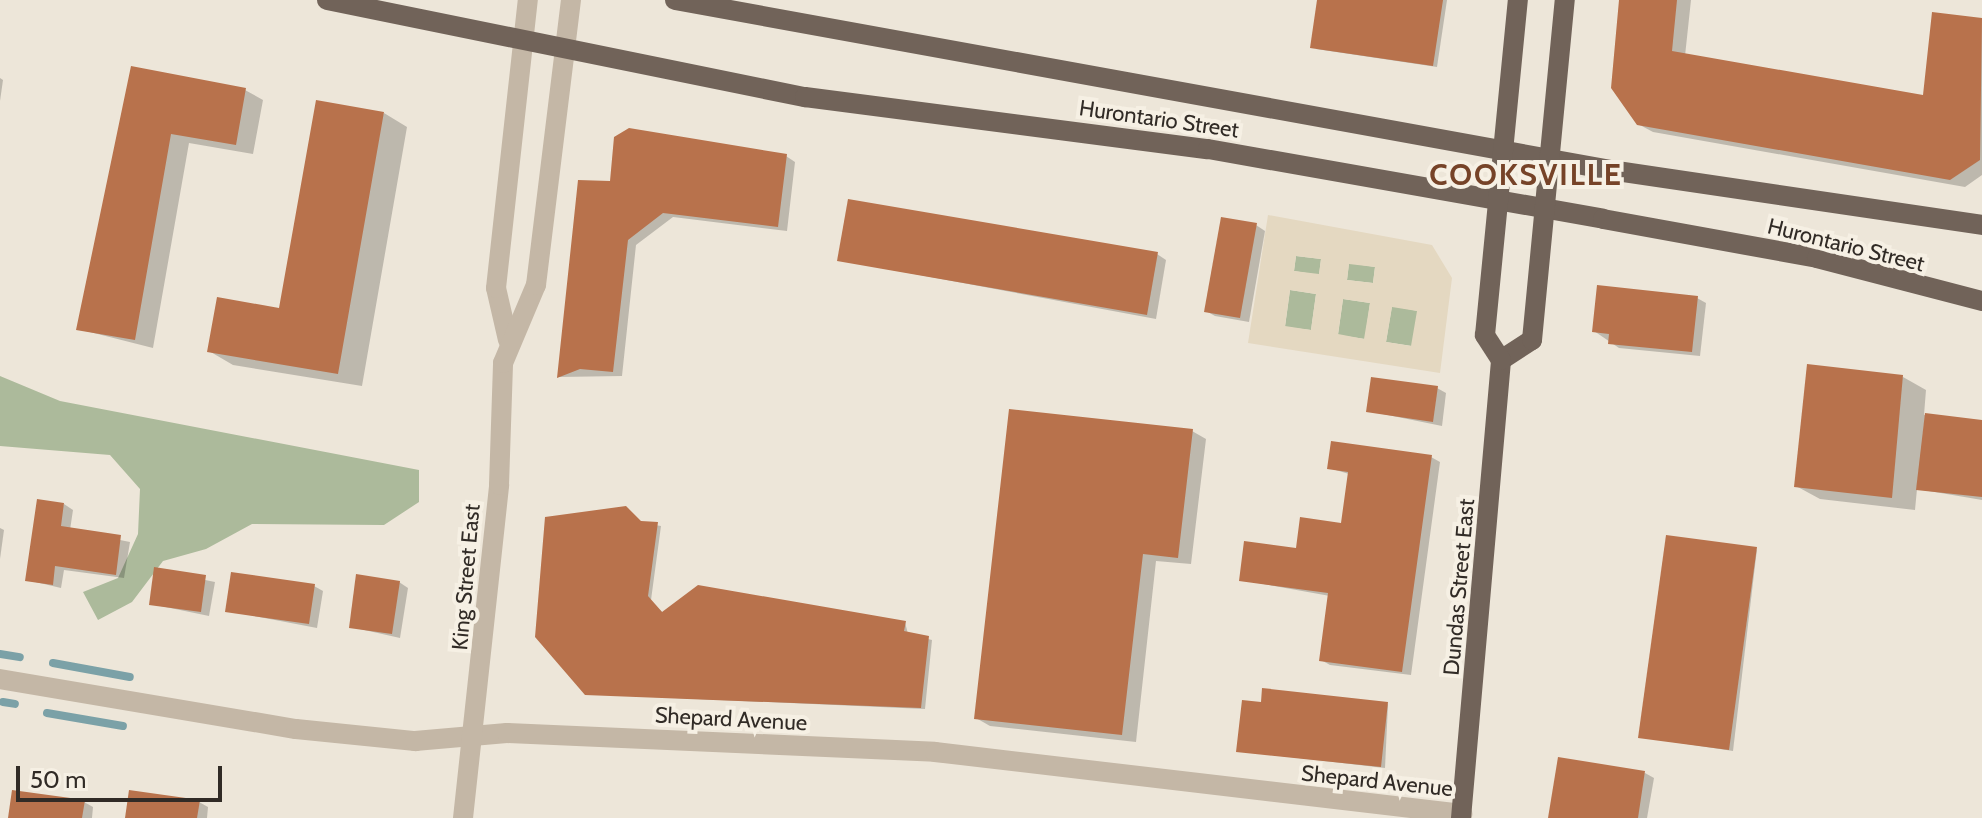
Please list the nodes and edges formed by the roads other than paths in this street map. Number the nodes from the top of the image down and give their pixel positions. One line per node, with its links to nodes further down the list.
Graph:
1 (327, 0): 7 (main road, Hurontario Street)
2 (528, 0): 7 (street, King Street East)
3 (571, 0): 8 (street, King Street East)
4 (675, 0): 9 (main road, Hurontario Street)
5 (1518, 0): 9 (main road, Dundas Street East)
6 (1565, 0): 10 (main road)
7 (525, 36): 8 (main road, Hurontario Street); 15 (street, King Street East)
8 (565, 45): 11 (main road, Hurontario Street); 15 (street, King Street East)
9 (1503, 151): 10 (main road, Hurontario Street); 11 (main road, Dundas Street East)
10 (1550, 160): 12 (main road); 13 (main road, Hurontario Street)
11 (1498, 200): 12 (main road, Hurontario Street); 16 (main road, Dundas Street East)
12 (1545, 208): 14 (main road, Hurontario Street); 16 (main road)
13 (1982, 225)
14 (1982, 301)
15 (508, 340): 18 (street, King Street East)
16 (1501, 360): 19 (main road, Dundas Street East)
17 (0, 679): 18 (street, Shepard Avenue)
18 (473, 736): 19 (street, Shepard Avenue); 20 (street, King Street East)
19 (1462, 816)
20 (463, 818)

